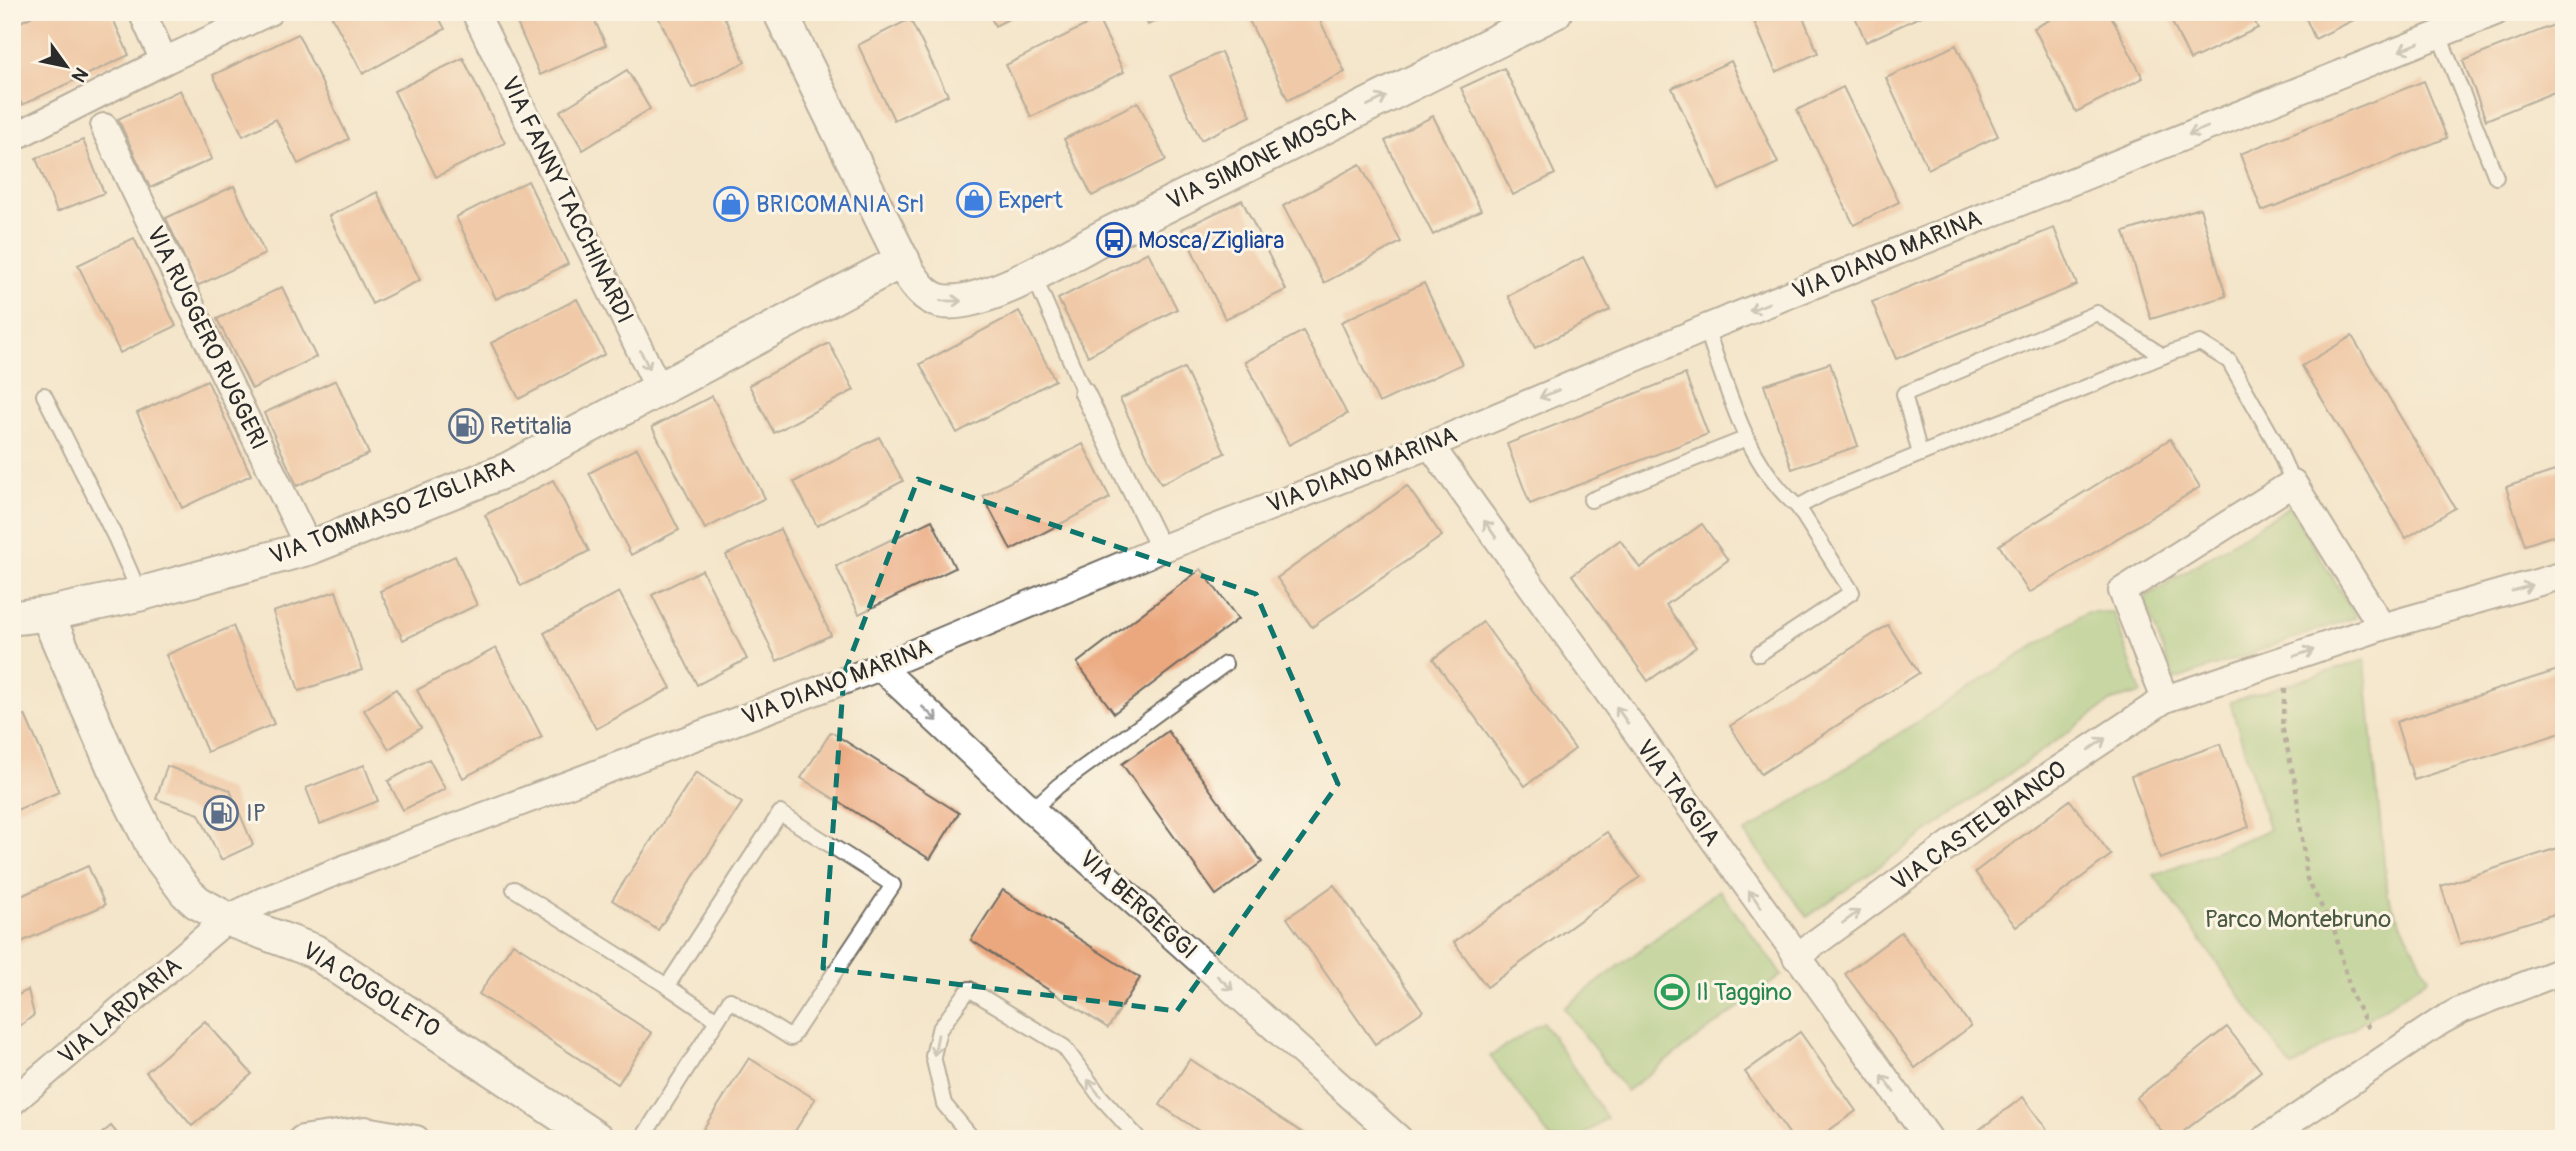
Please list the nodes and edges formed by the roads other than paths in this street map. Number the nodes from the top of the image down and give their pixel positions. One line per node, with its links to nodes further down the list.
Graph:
1 (142, 12): 8 (street)
2 (269, 12): 8 (street)
3 (475, 12): 16 (street, VIA FANNY TACCHINARDI, one-way to 16)
4 (780, 12): 12 (street, VIA SIMONE MOSCA)
5 (1555, 12): 13 (street, VIA SIMONE MOSCA, one-way to 5)
6 (2495, 12): 7 (street, VIA DIANO MARINA)
7 (2439, 35): 11 (lane); 14 (street, VIA DIANO MARINA, one-way to 14)
8 (164, 61): 10 (street)
9 (104, 127): 25 (street, VIA RUGGERO RUGGERI)
10 (12, 138)
11 (2496, 177)
12 (902, 260): 13 (street, VIA SIMONE MOSCA, one-way to 13); 16 (street, VIA TOMMASO ZIGLIARA)
13 (1033, 274): 17 (lane)
14 (1706, 328): 19 (lane); 20 (street, VIA DIANO MARINA, one-way to 20)
15 (2163, 356): 21 (lane); 21 (lane); 22 (lane)
16 (659, 388): 25 (street, VIA TOMMASO ZIGLIARA)
17 (1084, 392): 26 (street)
18 (44, 395): 28 (lane)
19 (1747, 438): 23 (lane); 24 (lane)
20 (1430, 445): 26 (street, VIA DIANO MARINA); 39 (street, VIA TAGGIA, one-way to 20)
21 (1920, 454): 24 (lane)
22 (2293, 483): 31 (street); 35 (street)
23 (1591, 500)
24 (1798, 507): 32 (lane)
25 (309, 548): 28 (street, VIA TOMMASO ZIGLIARA)
26 (1161, 549): 34 (street, VIA DIANO MARINA)
27 (2564, 575): 31 (street, VIA CASTELBIANCO, one-way to 27)
28 (140, 594): 29 (street, VIA TOMMASO ZIGLIARA)
29 (47, 614): 30 (street, VIA TOMMASO ZIGLIARA); 38 (street, VIA COGOLETO)
30 (12, 618)
31 (2382, 627): 35 (street, VIA CASTELBIANCO, one-way to 31)
32 (1759, 654)
33 (1224, 664): 36 (lane)
34 (880, 667): 36 (street, VIA BERGEGGI, one-way to 36); 38 (street, VIA DIANO MARINA)
35 (2165, 699): 39 (street, VIA CASTELBIANCO, one-way to 35)
36 (1032, 810): 51 (street, VIA BERGEGGI, one-way to 51)
37 (514, 889): 41 (lane)
38 (227, 919): 44 (street, VIA LARDARIA); 47 (street, VIA COGOLETO)
39 (1796, 957): 52 (street, VIA TAGGIA, one-way to 39)
40 (2560, 971): 42 (lane); 53 (street)
41 (667, 986): 43 (lane); 43 (lane)
42 (2564, 998)
43 (717, 1020): 48 (lane)
44 (12, 1102)
45 (302, 1139): 46 (street)
46 (416, 1139)
47 (597, 1139)
48 (642, 1139)
49 (973, 1139): 50 (lane, one-way to 49)
50 (1139, 1139)
51 (1399, 1139)
52 (1929, 1139)
53 (2265, 1139)

